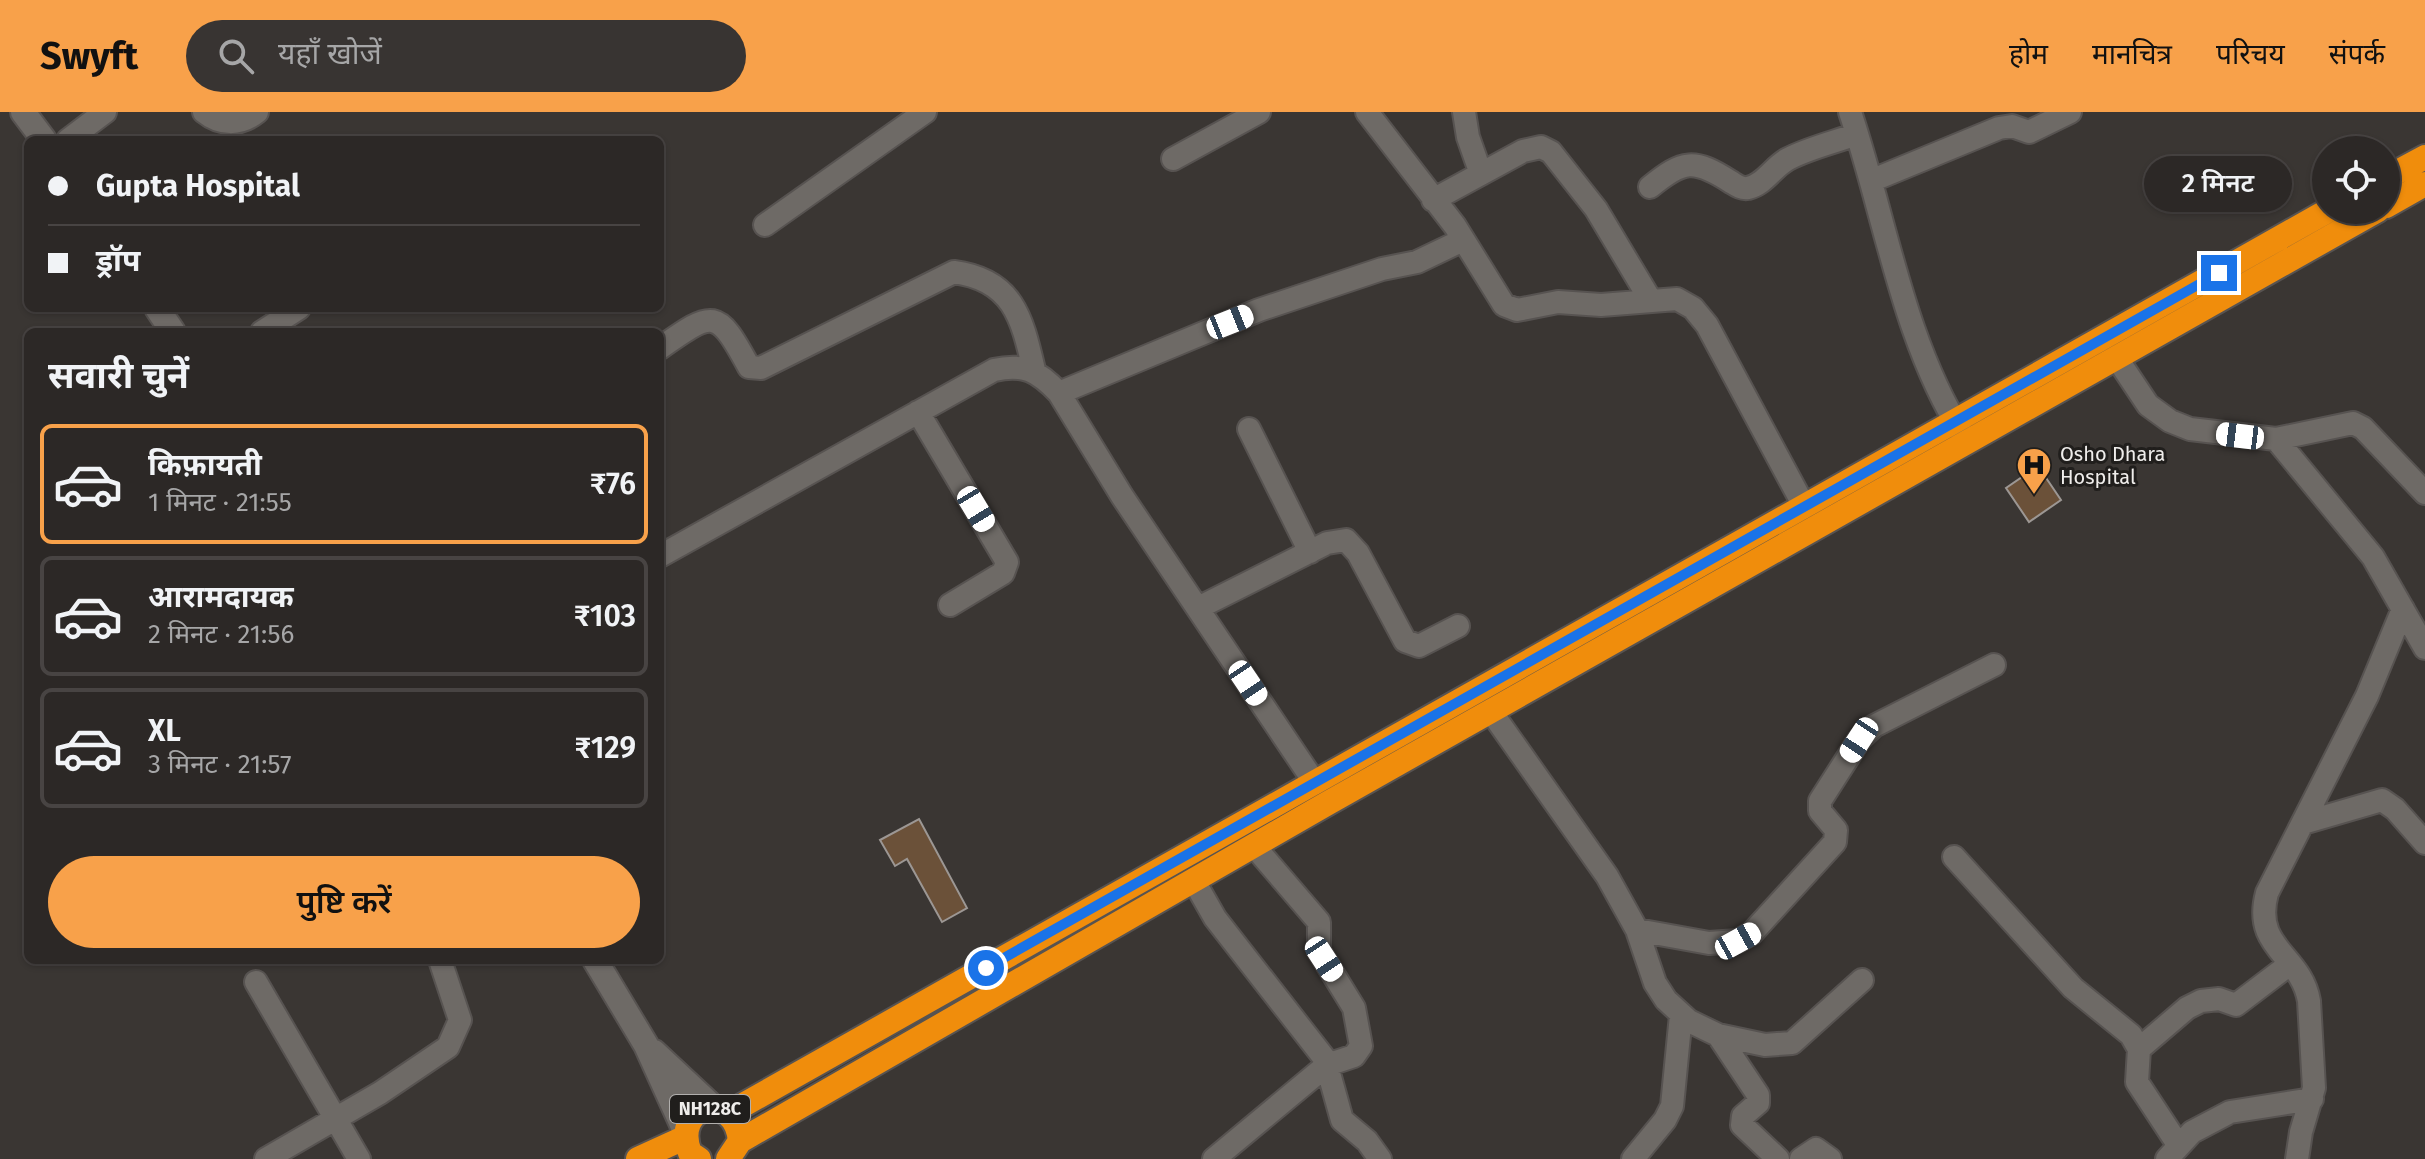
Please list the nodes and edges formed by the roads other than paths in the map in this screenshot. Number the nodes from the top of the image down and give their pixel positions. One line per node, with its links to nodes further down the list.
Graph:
1 (23, 112): 11 (street)
2 (105, 112): 12 (street)
3 (204, 112): 4 (street)
4 (257, 112)
5 (925, 112): 24 (street)
6 (1259, 112): 14 (street)
7 (1367, 112): 21 (street)
8 (1464, 112): 16 (street)
9 (2070, 112): 17 (street)
10 (1854, 123): 17 (street); 19 (street)
11 (41, 136)
12 (73, 136)
13 (2425, 157): 15 (highway)
14 (1173, 159)
15 (2400, 170)
16 (1481, 174): 21 (street); 26 (street)
17 (1873, 180): 35 (street)
18 (2425, 184): 20 (highway)
19 (1650, 187)
20 (2400, 198)
21 (1433, 200): 25 (street)
22 (2312, 220): 35 (highway, NH128C)
23 (2353, 224): 30 (highway, NH128C)
24 (765, 225)
25 (1463, 240): 26 (street); 32 (street)
26 (1651, 301): 38 (street)
27 (293, 312): 28 (street)
28 (268, 328)
29 (664, 345): 31 (street)
30 (2116, 357): 35 (highway, NH128C); 36 (street)
31 (1034, 370): 32 (street); 33 (street)
32 (1059, 393): 42 (street)
33 (918, 412): 40 (street); 41 (street)
34 (1249, 429): 39 (street)
35 (1961, 431): 38 (highway, NH128C); 47 (highway, NH128C)
36 (2276, 439): 37 (street); 43 (street)
37 (2425, 493)
38 (1804, 506): 48 (highway, NH128C)
39 (1310, 552): 42 (street); 44 (street)
40 (664, 554)
41 (950, 605)
42 (1198, 608): 48 (street)
43 (2412, 615): 45 (street); 49 (street)
44 (1458, 626)
45 (2425, 648)
46 (1994, 665): 54 (street)
47 (1492, 713): 51 (highway, NH128C); 54 (street)
48 (1315, 783): 66 (highway, NH128C)
49 (2303, 823): 50 (street); 57 (street)
50 (2425, 843)
51 (1254, 846): 53 (highway, NH128C); 64 (street)
52 (1954, 857): 63 (street)
53 (1194, 881): 64 (street); 69 (highway, NH128C)
54 (1637, 930): 60 (street)
55 (441, 964): 67 (street)
56 (597, 964): 62 (street)
57 (2290, 964): 63 (street); 65 (street)
58 (1862, 980): 61 (street)
59 (256, 982): 67 (street)
60 (1681, 1015): 61 (street); 77 (street)
61 (1718, 1035): 78 (street)
62 (646, 1045): 66 (street); 68 (street)
63 (2139, 1049): 70 (street)
64 (1327, 1065): 75 (street); 76 (street)
65 (2312, 1099): 70 (street); 81 (street)
66 (721, 1111): 68 (highway, NH128C); 69 (highway, NH128C)
67 (335, 1119): 71 (street); 72 (street)
68 (685, 1135): 73 (highway, NH128C); 74 (highway, NH128C)
69 (736, 1152)
70 (2173, 1153)
71 (266, 1159)
72 (359, 1159)
73 (638, 1159)
74 (699, 1159)
75 (1214, 1159)
76 (1380, 1159)
77 (1633, 1159)
78 (1778, 1159)
79 (1801, 1159): 80 (street)
80 (1830, 1159)
81 (2297, 1159)

